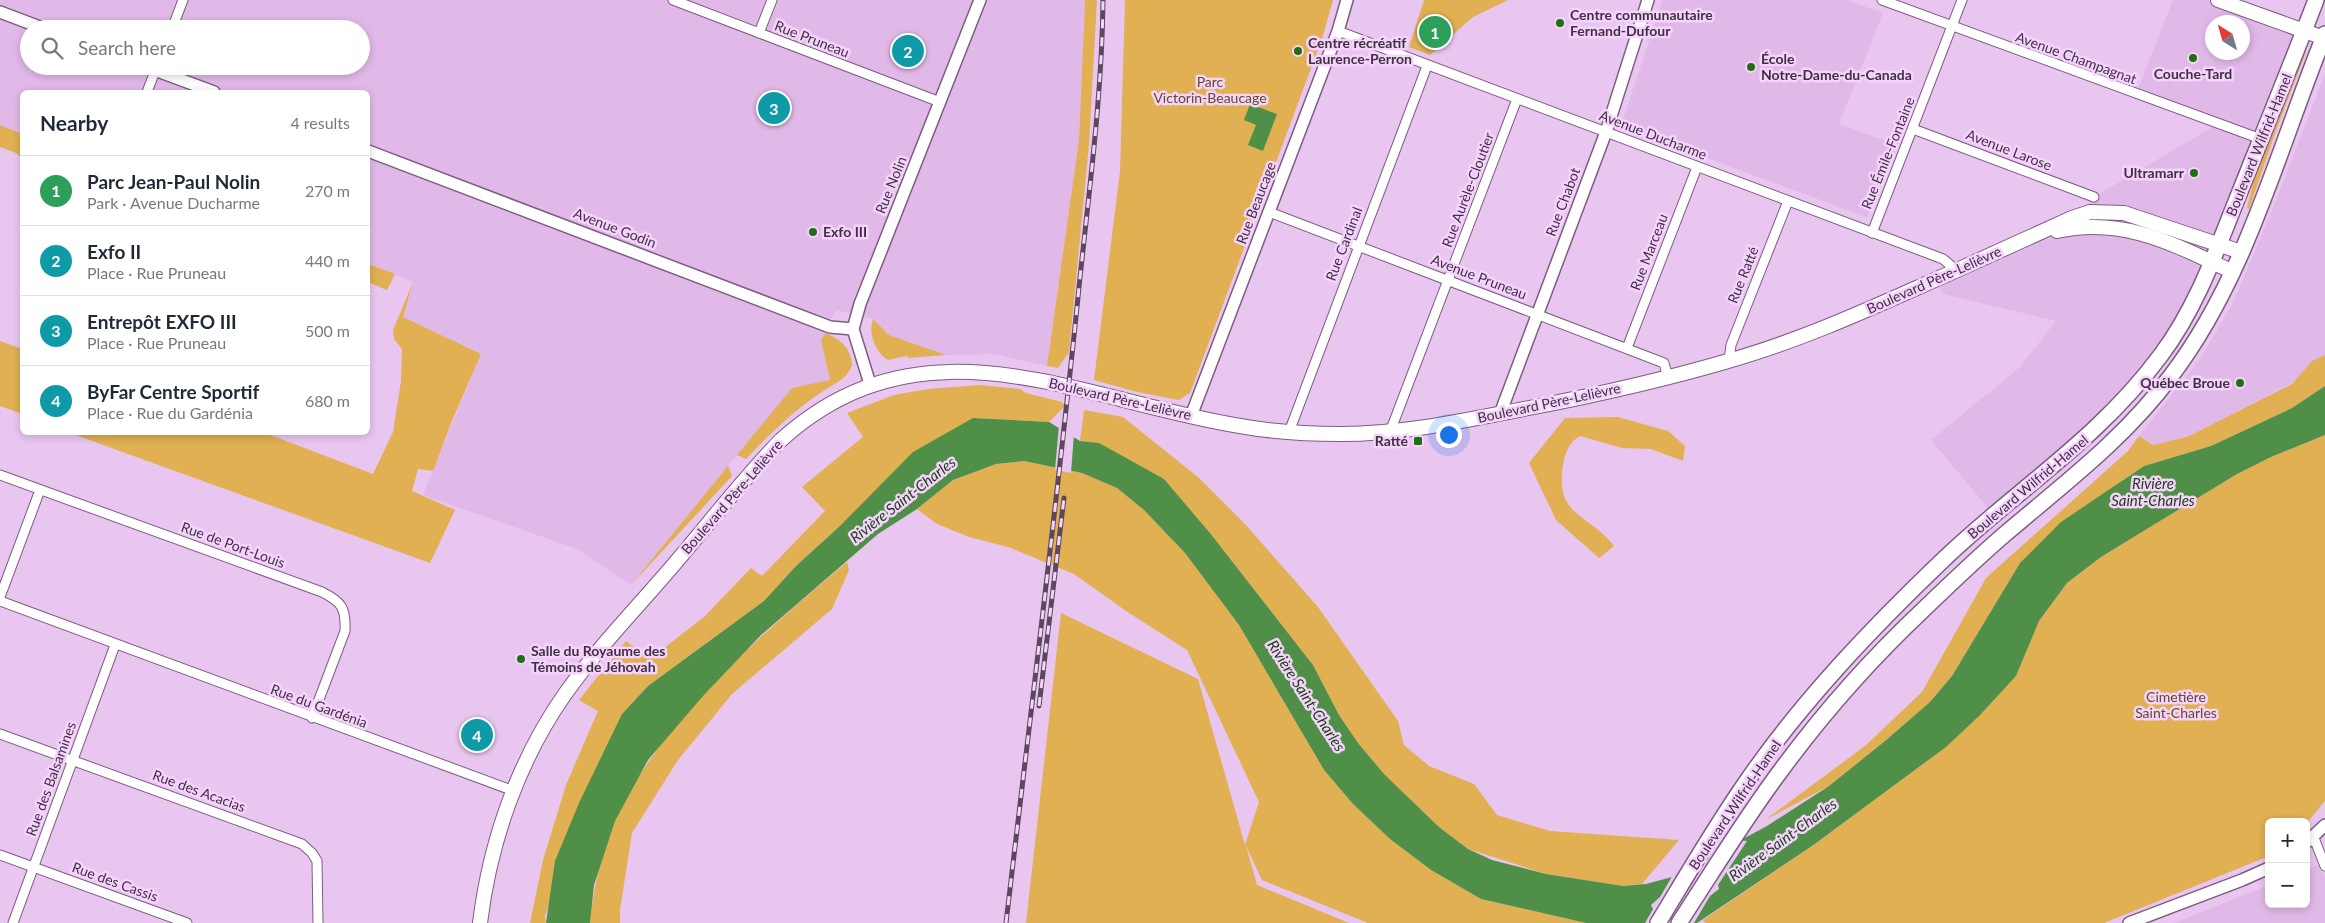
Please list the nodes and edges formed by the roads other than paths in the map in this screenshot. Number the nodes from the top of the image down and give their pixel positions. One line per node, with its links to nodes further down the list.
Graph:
1 (183, 0): 13 (street)
2 (673, 0): 17 (street, Rue Pruneau)
3 (772, 0): 17 (street)
4 (980, 0): 25 (street, Rue Nolin)
5 (1347, 0): 15 (street, Rue Beaucage)
6 (1648, 0): 27 (street, Rue Chabot)
7 (1882, 0): 14 (street, Avenue Champagnat)
8 (1962, 0): 14 (street, Rue Émile-Fontaine)
9 (2218, 0): 16 (main road)
10 (2316, 0): 16 (main road, Boulevard Wilfrid-Hamel)
11 (0, 12): 12 (street)
12 (21, 20)
13 (175, 20)
14 (1952, 27): 26 (street, Rue Émile-Fontaine); 28 (street, Avenue Champagnat)
15 (1338, 31): 19 (street, Avenue Ducharme); 33 (street, Rue Beaucage)
16 (2304, 31): 18 (main road); 28 (main road, Boulevard Wilfrid-Hamel)
17 (759, 33): 25 (street, Rue Pruneau)
18 (2324, 36): 38 (main road, Boulevard Wilfrid-Hamel)
19 (1427, 66): 24 (street, Avenue Ducharme); 37 (street, Rue Cardinal)
20 (154, 75): 22 (street)
21 (174, 75): 23 (street)
22 (148, 90)
23 (209, 90)
24 (1517, 99): 27 (street, Avenue Ducharme); 42 (street, Rue Aurèle-Cloutier)
25 (940, 102): 44 (street, Rue Nolin)
26 (1913, 129): 31 (street, Avenue Larose); 34 (street, Rue Émile-Fontaine)
27 (1606, 132): 30 (street, Avenue Ducharme); 43 (street, Rue Chabot)
28 (2261, 139): 36 (main road, Boulevard Wilfrid-Hamel)
29 (370, 152): 44 (street, Avenue Godin)
30 (1697, 167): 32 (street, Avenue Ducharme); 45 (street, Rue Marceau)
31 (2094, 196)
32 (1788, 201): 34 (street, Avenue Ducharme); 46 (street, Rue Ratté)
33 (1269, 212): 37 (street, Avenue Pruneau); 50 (street, Rue Beaucage)
34 (1872, 232): 40 (street, Avenue Ducharme)
35 (2025, 240): 36 (main road, Boulevard Père-Lelièvre); 39 (main road, Boulevard Père-Lelièvre); 40 (main road, Boulevard Père-Lelièvre)
36 (2219, 245): 38 (main road, Boulevard Père-Lelièvre); 39 (main road, Boulevard Wilfrid-Hamel)
37 (1358, 246): 42 (street, Avenue Pruneau); 51 (street, Rue Cardinal)
38 (2241, 252): 41 (main road, Boulevard Wilfrid-Hamel)
39 (2212, 262): 41 (main road, Boulevard Père-Lelièvre); 72 (main road, Boulevard Wilfrid-Hamel)
40 (1956, 270): 46 (main road, Boulevard Père-Lelièvre)
41 (2233, 272): 73 (main road, Boulevard Wilfrid-Hamel)
42 (1448, 280): 43 (street, Avenue Pruneau); 52 (street, Rue Aurèle-Cloutier)
43 (1536, 314): 45 (street, Avenue Pruneau); 49 (street, Rue Chabot)
44 (853, 329): 48 (street)
45 (1627, 348): 47 (street, Avenue Pruneau)
46 (1729, 361): 47 (main road, Boulevard Père-Lelièvre)
47 (1668, 378): 49 (main road, Boulevard Père-Lelièvre)
48 (870, 384): 50 (main road, Boulevard Père-Lelièvre); 61 (main road, Boulevard Père-Lelièvre)
49 (1500, 414): 52 (main road, Boulevard Père-Lelièvre)
50 (1191, 416): 51 (main road, Boulevard Père-Lelièvre)
51 (1289, 432): 52 (main road, Boulevard Père-Lelièvre)
52 (1390, 432)
53 (0, 475): 54 (street, Rue de Port-Louis)
54 (40, 490): 55 (street); 58 (street, Rue de Port-Louis)
55 (0, 597)
56 (0, 601): 57 (street, Rue du Gardénia)
57 (115, 646): 58 (street, Rue du Gardénia); 60 (street, Rue des Balsamines)
58 (312, 718): 61 (street, Rue du Gardénia)
59 (0, 734): 60 (street, Rue des Acacias)
60 (73, 760): 66 (street, Rue des Balsamines); 70 (street, Rue des Acacias)
61 (514, 791): 71 (main road, Boulevard Père-Lelièvre)
62 (2325, 825): 63 (street)
63 (2310, 840): 65 (street)
64 (0, 855): 66 (street, Rue des Cassis)
65 (2325, 866)
66 (34, 867): 68 (street, Rue des Balsamines); 69 (street, Rue des Cassis)
67 (2265, 870): 74 (street)
68 (13, 923)
69 (187, 923)
70 (318, 923)
71 (480, 923)
72 (1658, 923)
73 (1680, 923)
74 (2129, 923)

